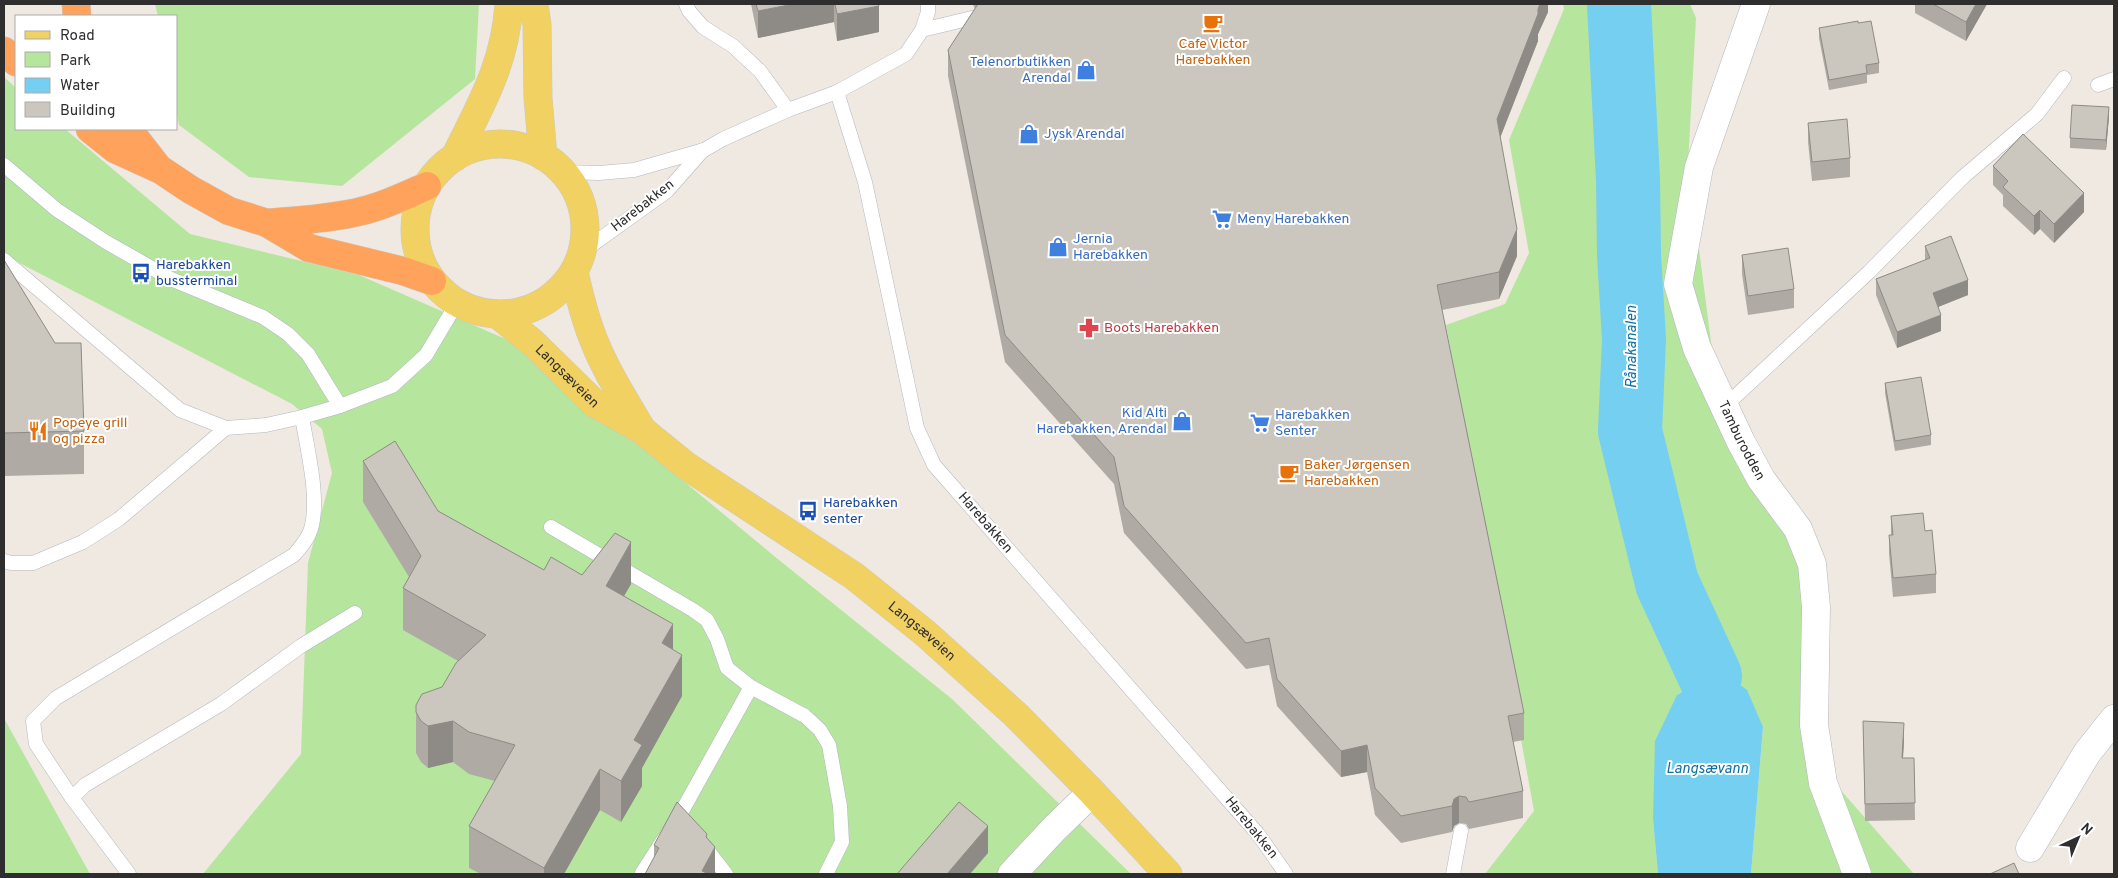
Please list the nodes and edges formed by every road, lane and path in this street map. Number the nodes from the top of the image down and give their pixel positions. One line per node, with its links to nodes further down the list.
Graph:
1 (509, 4): 18 (main road)
2 (534, 4): 19 (main road)
3 (686, 4): 14 (lane)
4 (928, 4): 7 (lane)
5 (1756, 4): 30 (street, Tamburodden)
6 (976, 17): 7 (lane)
7 (922, 30): 13 (lane)
8 (4, 51): 9 (highway)
9 (15, 61)
10 (2064, 78): 30 (lane)
11 (2114, 80): 12 (lane)
12 (2098, 84)
13 (837, 92): 14 (lane); 50 (lane, Harebakken)
14 (788, 110): 17 (lane)
15 (91, 130): 21 (highway)
16 (129, 130): 21 (highway)
17 (704, 150): 19 (lane, Harebakken); 25 (lane, Harebakken)
18 (455, 157): 19 (main road); 22 (main road)
19 (553, 164): 25 (main road)
20 (4, 165): 29 (lane)
21 (160, 170): 23 (highway)
22 (427, 186): 23 (highway); 26 (main road)
23 (267, 223): 26 (highway)
24 (4, 260): 32 (lane)
25 (578, 262): 28 (main road); 33 (main road, Langsæveien)
26 (432, 281): 27 (main road)
27 (457, 303): 28 (main road); 29 (lane)
28 (497, 314): 33 (main road, Langsæveien)
29 (340, 406): 31 (lane)
30 (1724, 407): 52 (street, Tamburodden)
31 (302, 416): 32 (lane); 40 (lane)
32 (226, 428): 35 (lane)
33 (642, 430): 39 (main road, Langsæveien)
34 (551, 527): 37 (lane)
35 (4, 561)
36 (356, 613): 40 (lane)
37 (751, 687): 41 (lane); 47 (lane)
38 (2114, 719): 43 (street)
39 (1092, 792): 48 (street); 49 (main road, Langsæveien)
40 (72, 798): 45 (lane)
41 (682, 811): 44 (lane); 46 (lane)
42 (1461, 831): 51 (lane)
43 (2030, 848)
44 (642, 872)
45 (129, 874)
46 (726, 874)
47 (826, 874)
48 (1012, 874)
49 (1168, 874)
50 (1286, 874)
51 (1453, 874)
52 (1857, 874)

